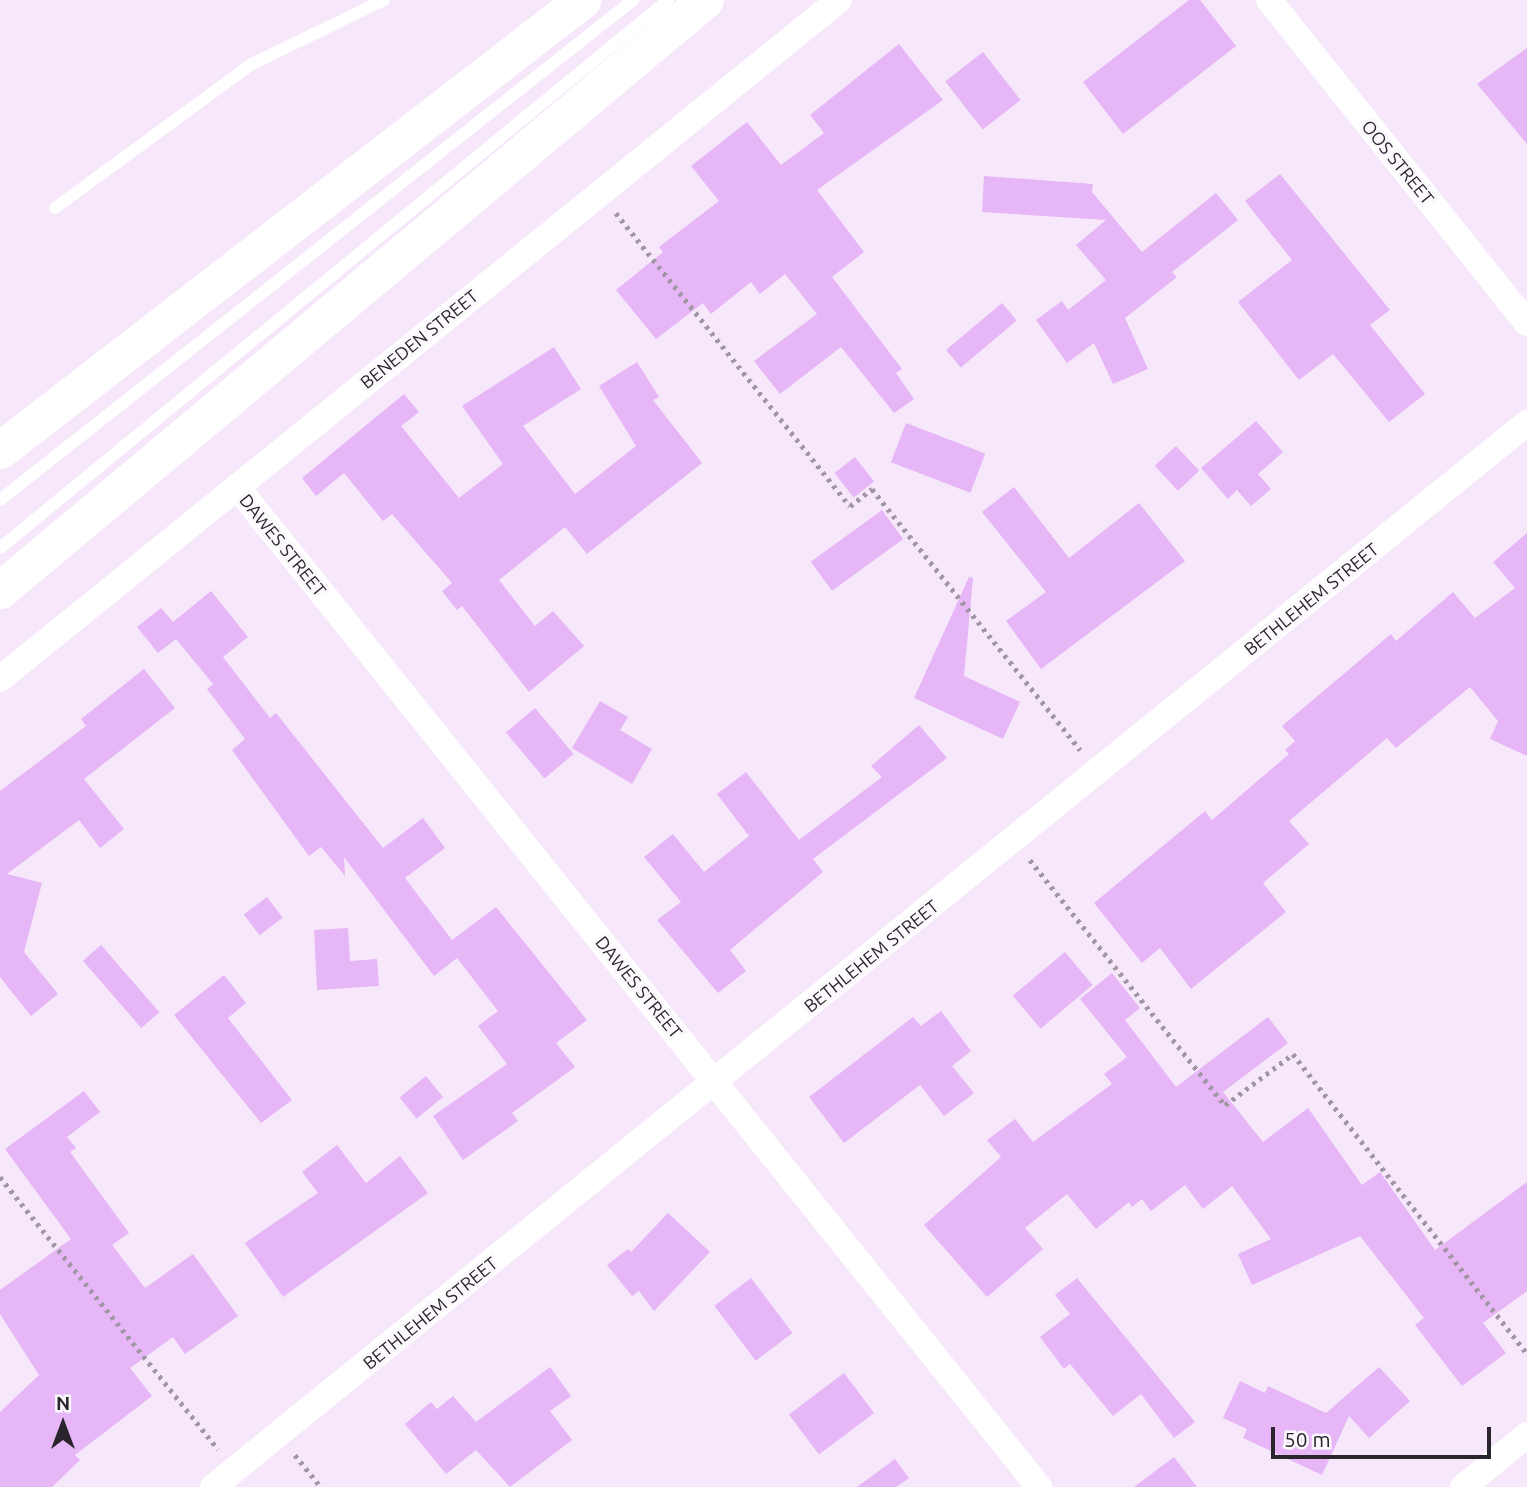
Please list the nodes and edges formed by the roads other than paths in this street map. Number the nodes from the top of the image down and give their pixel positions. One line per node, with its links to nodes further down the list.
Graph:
1 (384, 0): 10 (lane)
2 (582, 0): 13 (main road)
3 (633, 0): 15 (lane)
4 (668, 0): 16 (lane)
5 (705, 0): 9 (main road)
6 (727, 0): 9 (main road)
7 (839, 0): 14 (street, BENEDEN STREET)
8 (1269, 0): 11 (street, OOS STREET)
9 (629, 62): 17 (main road)
10 (55, 208)
11 (1527, 323)
12 (1527, 423): 19 (street, BETHLEHEM STREET)
13 (0, 450)
14 (237, 487): 18 (street, BENEDEN STREET); 19 (street, DAWES STREET)
15 (0, 500)
16 (0, 548)
17 (0, 590)
18 (0, 679)
19 (715, 1082): 21 (street, BETHLEHEM STREET); 22 (street, DAWES STREET)
20 (1527, 1435): 23 (street)
21 (213, 1487)
22 (1039, 1487)
23 (1463, 1487)

